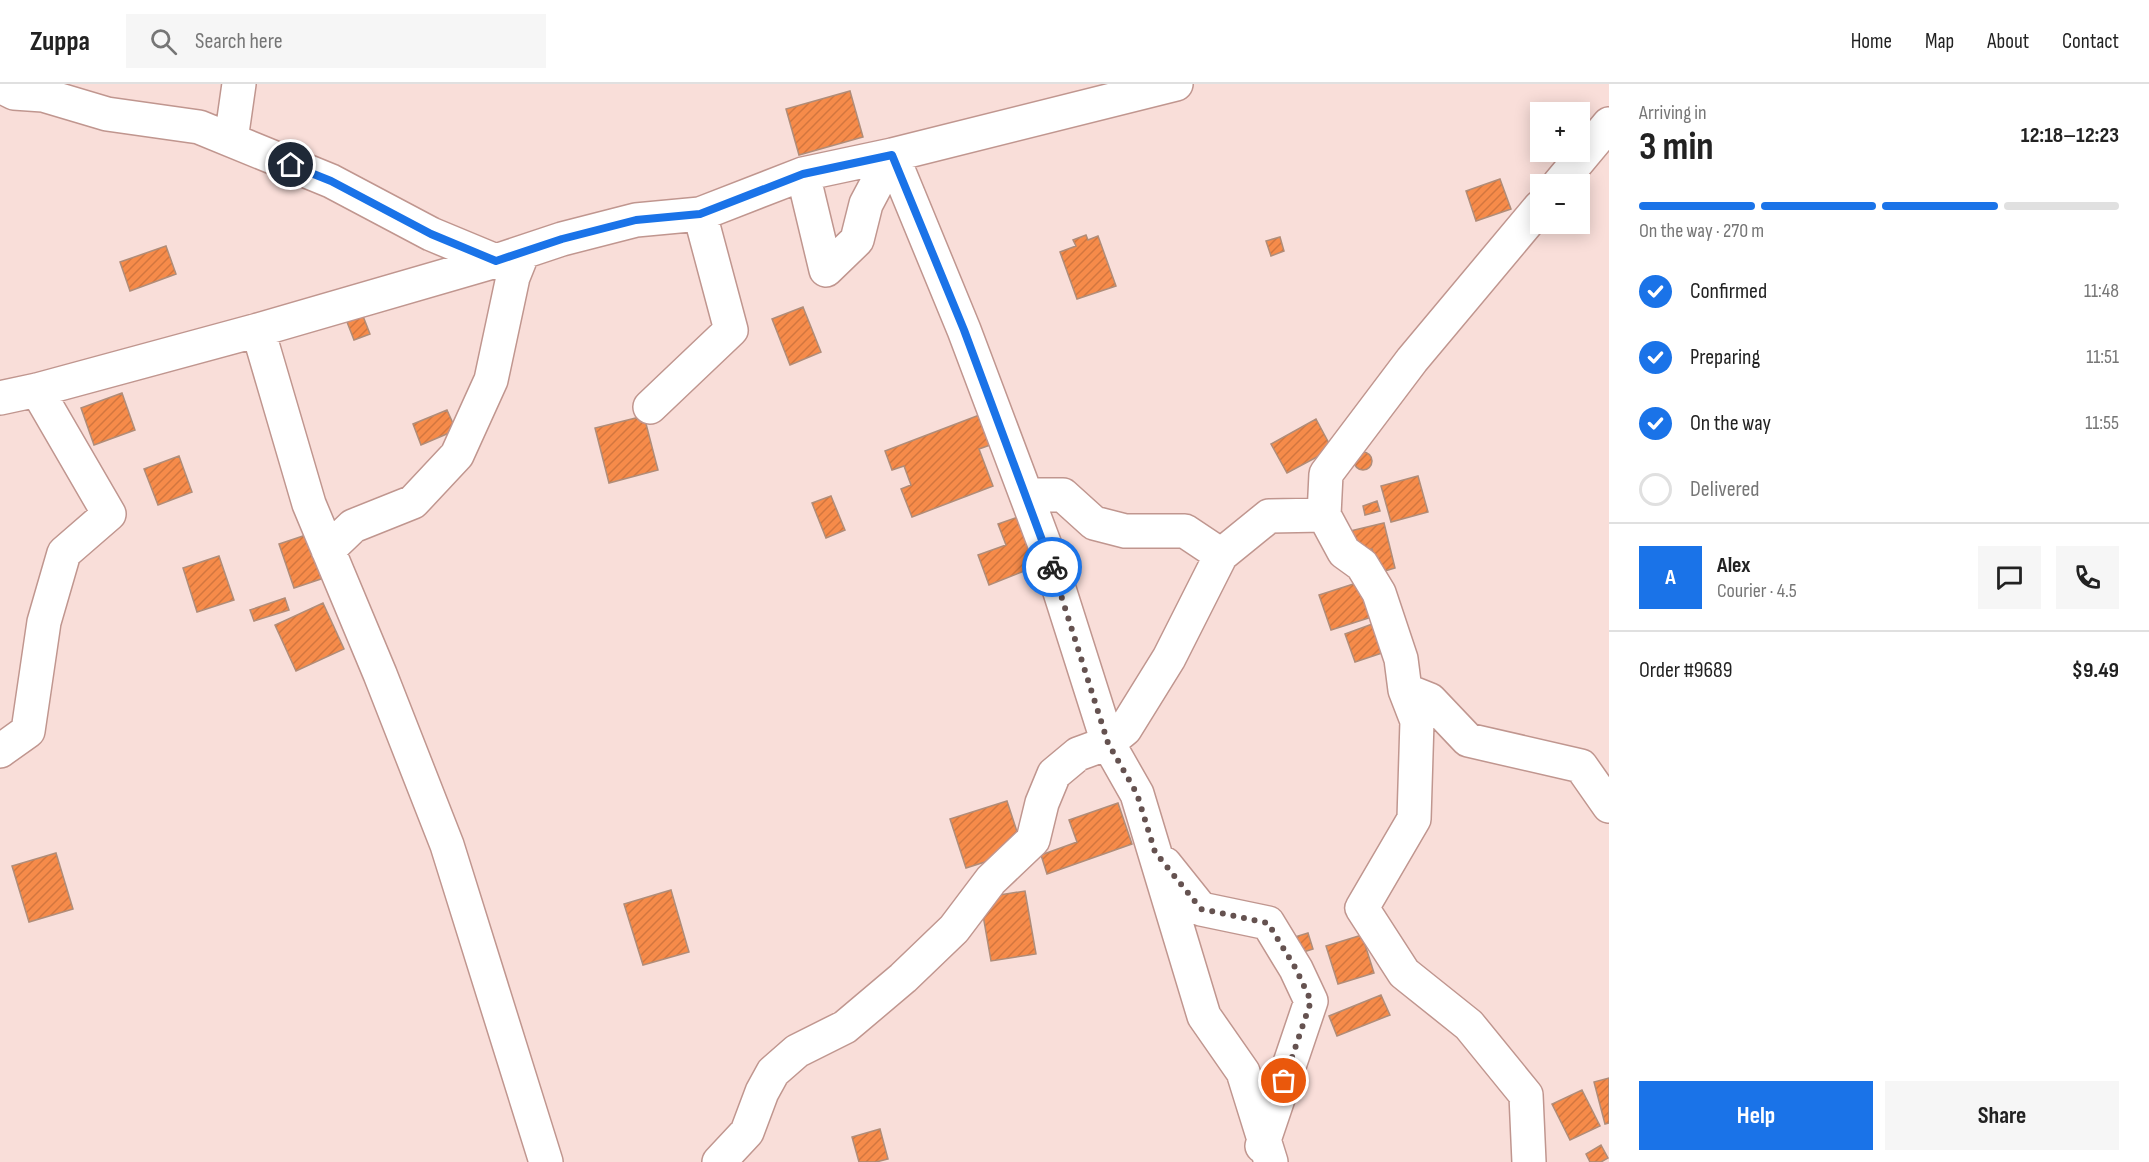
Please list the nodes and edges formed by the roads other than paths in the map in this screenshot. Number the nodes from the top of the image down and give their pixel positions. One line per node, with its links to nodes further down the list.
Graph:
1 (239, 84): 6 (street)
2 (1176, 84): 4 (street)
3 (0, 86): 6 (street)
4 (1115, 91): 7 (street)
5 (1609, 124): 9 (street)
6 (231, 141): 12 (street)
7 (892, 155): 8 (street); 8 (street); 17 (street)
8 (803, 174): 10 (street)
9 (1567, 174)
10 (700, 214): 12 (street); 16 (street)
11 (1530, 219): 18 (street)
12 (509, 256): 13 (street); 19 (street)
13 (258, 330): 14 (street); 19 (street)
14 (37, 390): 15 (street); 23 (street)
15 (0, 398)
16 (650, 407)
17 (1026, 495): 20 (street); 22 (street)
18 (1324, 514): 20 (street); 21 (street)
19 (328, 550): 27 (street)
20 (1221, 555): 22 (street)
21 (1405, 690): 24 (street); 29 (street)
22 (1108, 743): 25 (street); 28 (street)
23 (0, 750)
24 (1609, 806)
25 (1155, 852): 26 (street); 26 (street)
26 (1264, 1155)
27 (546, 1162)
28 (719, 1162)
29 (1529, 1162)

